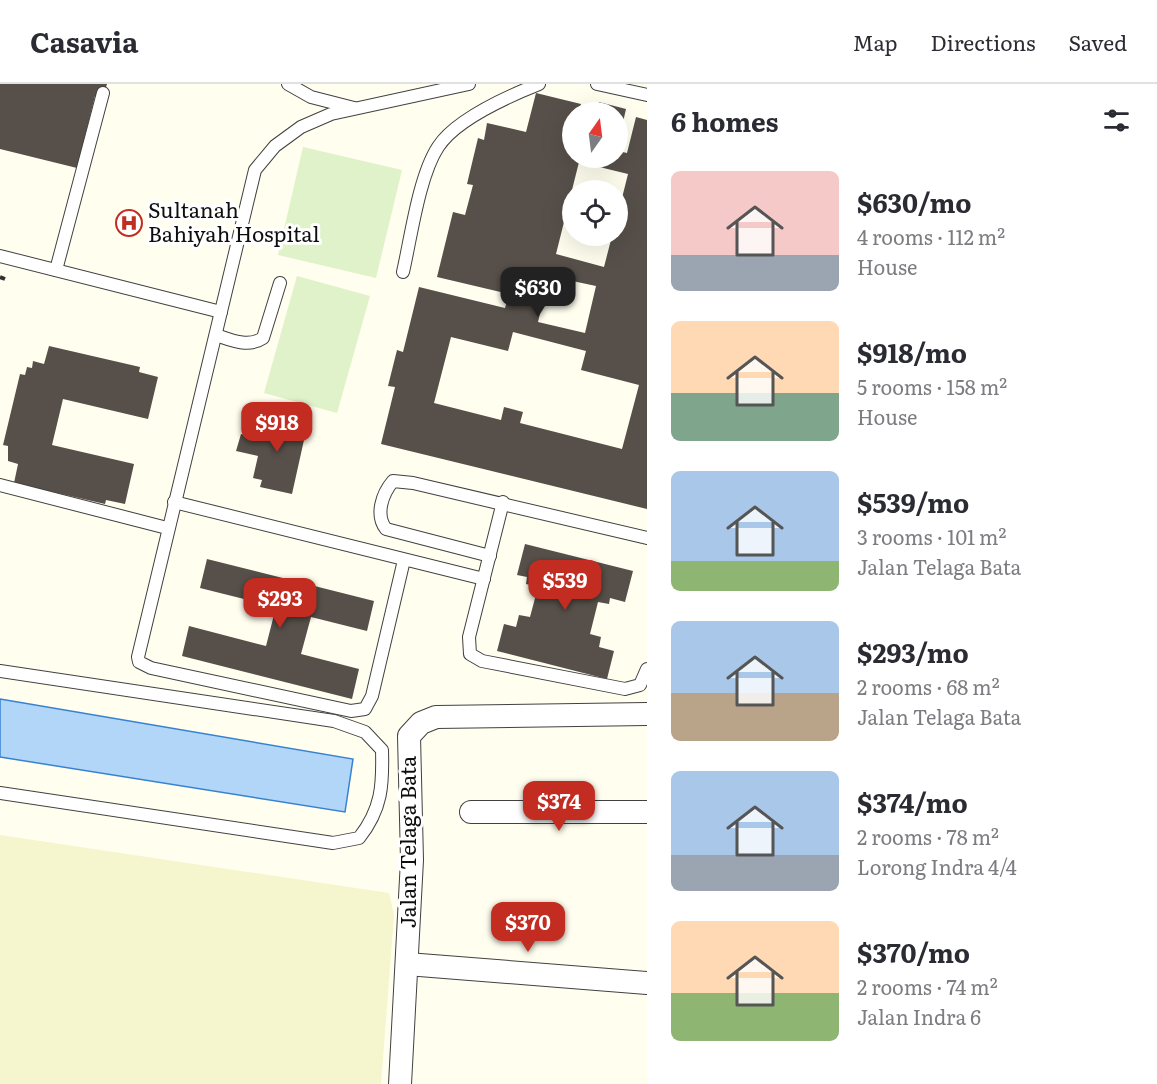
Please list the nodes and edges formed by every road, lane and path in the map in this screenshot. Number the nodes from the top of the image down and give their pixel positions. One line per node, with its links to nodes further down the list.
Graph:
1 (288, 84): 7 (lane)
2 (468, 84): 7 (lane)
3 (539, 84): 10 (lane)
4 (597, 84): 5 (lane)
5 (644, 91)
6 (103, 93): 9 (lane)
7 (357, 109): 12 (lane)
8 (0, 256): 9 (lane)
9 (56, 270): 12 (lane)
10 (403, 272)
11 (280, 284): 13 (lane)
12 (221, 312): 13 (lane)
13 (216, 335): 15 (lane)
14 (0, 484): 17 (lane)
15 (174, 502): 17 (lane); 20 (lane)
16 (503, 502): 18 (lane); 19 (lane); 19 (lane)
17 (167, 528): 20 (lane)
18 (647, 538)
19 (490, 556): 21 (lane)
20 (404, 560): 21 (lane)
21 (484, 579): 22 (lane)
22 (647, 669)
23 (0, 671): 25 (lane)
24 (647, 714): 28 (street, Jalan Telaga Bata)
25 (0, 793)
26 (471, 812): 27 (street)
27 (647, 812)
28 (407, 964): 29 (street); 30 (street, Jalan Telaga Bata)
29 (647, 983)
30 (400, 1084)

